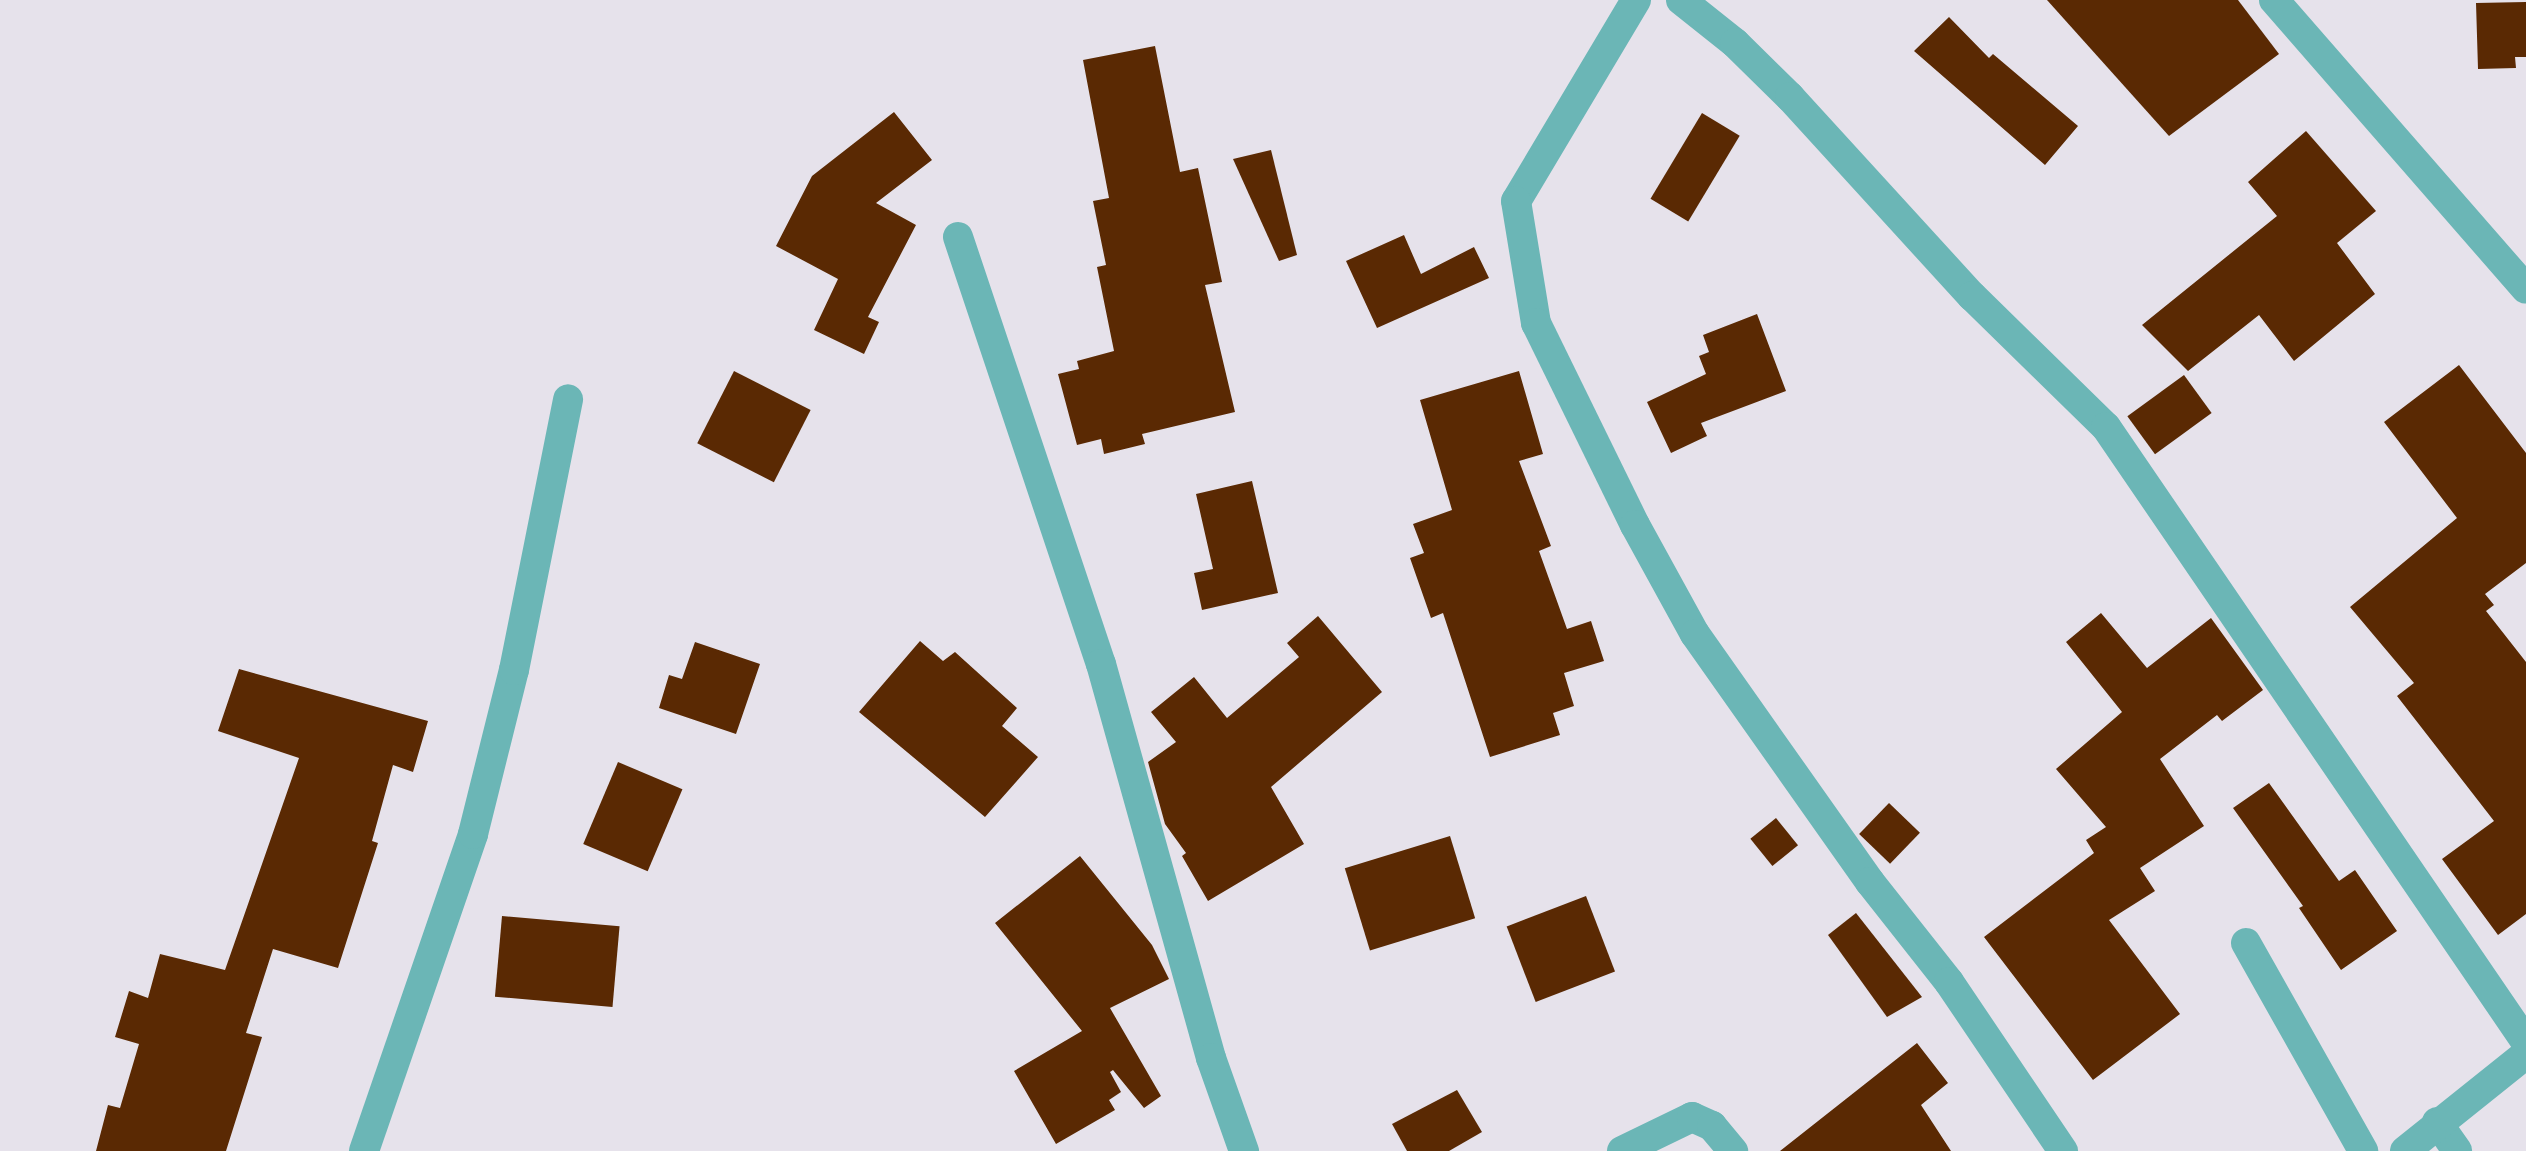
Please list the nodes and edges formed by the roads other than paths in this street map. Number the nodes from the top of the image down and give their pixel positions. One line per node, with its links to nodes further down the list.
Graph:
1 (1636, 0): 15 (street)
2 (1681, 0): 8 (street)
3 (2274, 0): 5 (street)
4 (958, 237): 12 (street)
5 (2526, 289)
6 (568, 400): 11 (street)
7 (2246, 943): 16 (street)
8 (2526, 1042)
9 (2526, 1054): 10 (street)
10 (2437, 1122): 17 (street); 18 (street)
11 (364, 1151)
12 (1244, 1151)
13 (1622, 1151): 14 (street)
14 (1733, 1151)
15 (2063, 1151)
16 (2363, 1151)
17 (2405, 1151)
18 (2457, 1151)

